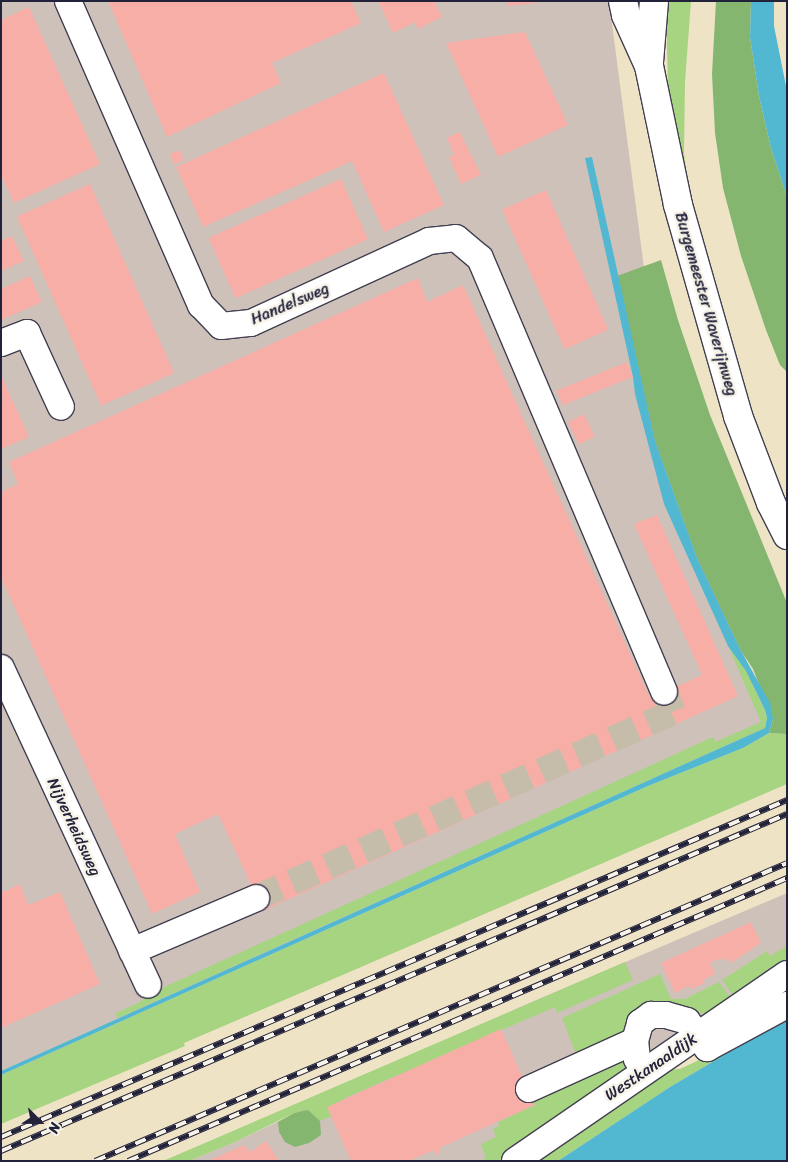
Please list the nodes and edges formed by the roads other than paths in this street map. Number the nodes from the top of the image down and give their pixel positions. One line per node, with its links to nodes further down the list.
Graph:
1 (68, 1): 9 (street, Handelsweg)
2 (623, 1): 4 (main road, Burgemeester Waverijnweg)
3 (654, 1): 4 (main road, Burgemeester Waverijnweg)
4 (649, 66): 7 (main road, Burgemeester Waverijnweg)
5 (1, 343): 6 (street)
6 (61, 407)
7 (787, 535)
8 (1, 668): 11 (street, Nijverheidsweg)
9 (664, 692)
10 (256, 898): 11 (street)
11 (132, 951): 13 (street, Nijverheidsweg)
12 (787, 974): 15 (street, Westkanaaldijk)
13 (148, 985)
14 (787, 1005): 15 (street)
15 (707, 1039): 16 (street); 17 (street, Westkanaaldijk)
16 (635, 1041): 17 (street); 18 (street)
17 (644, 1072): 19 (street, Westkanaaldijk)
18 (529, 1089)
19 (515, 1161)

